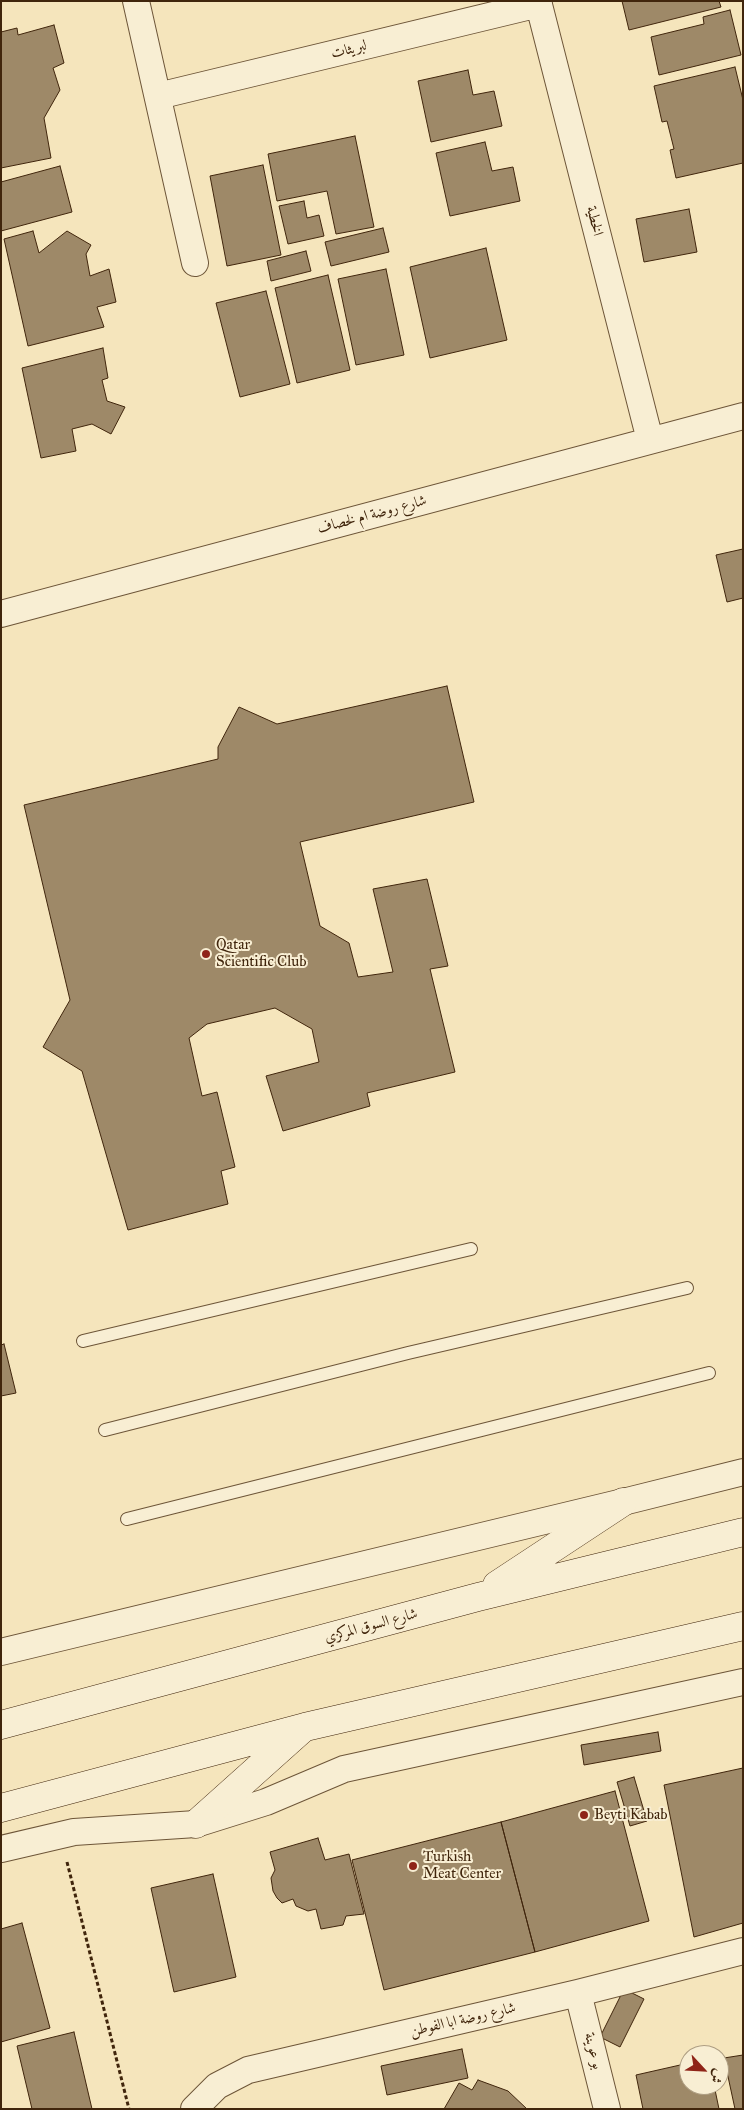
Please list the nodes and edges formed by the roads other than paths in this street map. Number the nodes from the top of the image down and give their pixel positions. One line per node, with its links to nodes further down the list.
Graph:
1 (136, 1): 3 (street)
2 (539, 2): 3 (street, لبريثات); 6 (street, الخطية)
3 (158, 96): 4 (street)
4 (195, 263)
5 (743, 416): 6 (street, شارع روضة ام لخصاف)
6 (650, 440): 7 (street, شارع روضة ام لخصاف)
7 (1, 614)
8 (471, 1249): 10 (lane)
9 (687, 1288): 12 (lane)
10 (83, 1341)
11 (709, 1373): 15 (lane)
12 (105, 1430)
13 (743, 1472): 14 (street)
14 (623, 1502): 17 (main road); 19 (street)
15 (127, 1519)
16 (743, 1532): 17 (main road, شارع السوق المركزي)
17 (478, 1597): 21 (main road, شارع السوق المركزي)
18 (743, 1626): 22 (main road)
19 (1, 1652)
20 (743, 1682): 24 (street)
21 (1, 1725)
22 (305, 1727): 23 (main road); 24 (main road)
23 (1, 1808)
24 (196, 1824): 25 (street)
25 (1, 1849)
26 (743, 1951): 27 (street, شارع روضة ابا الفوطن)
27 (578, 1993): 28 (street, شارع روضة ابا الفوطن); 29 (street, بو عوينة)
28 (194, 2109)
29 (607, 2109)

